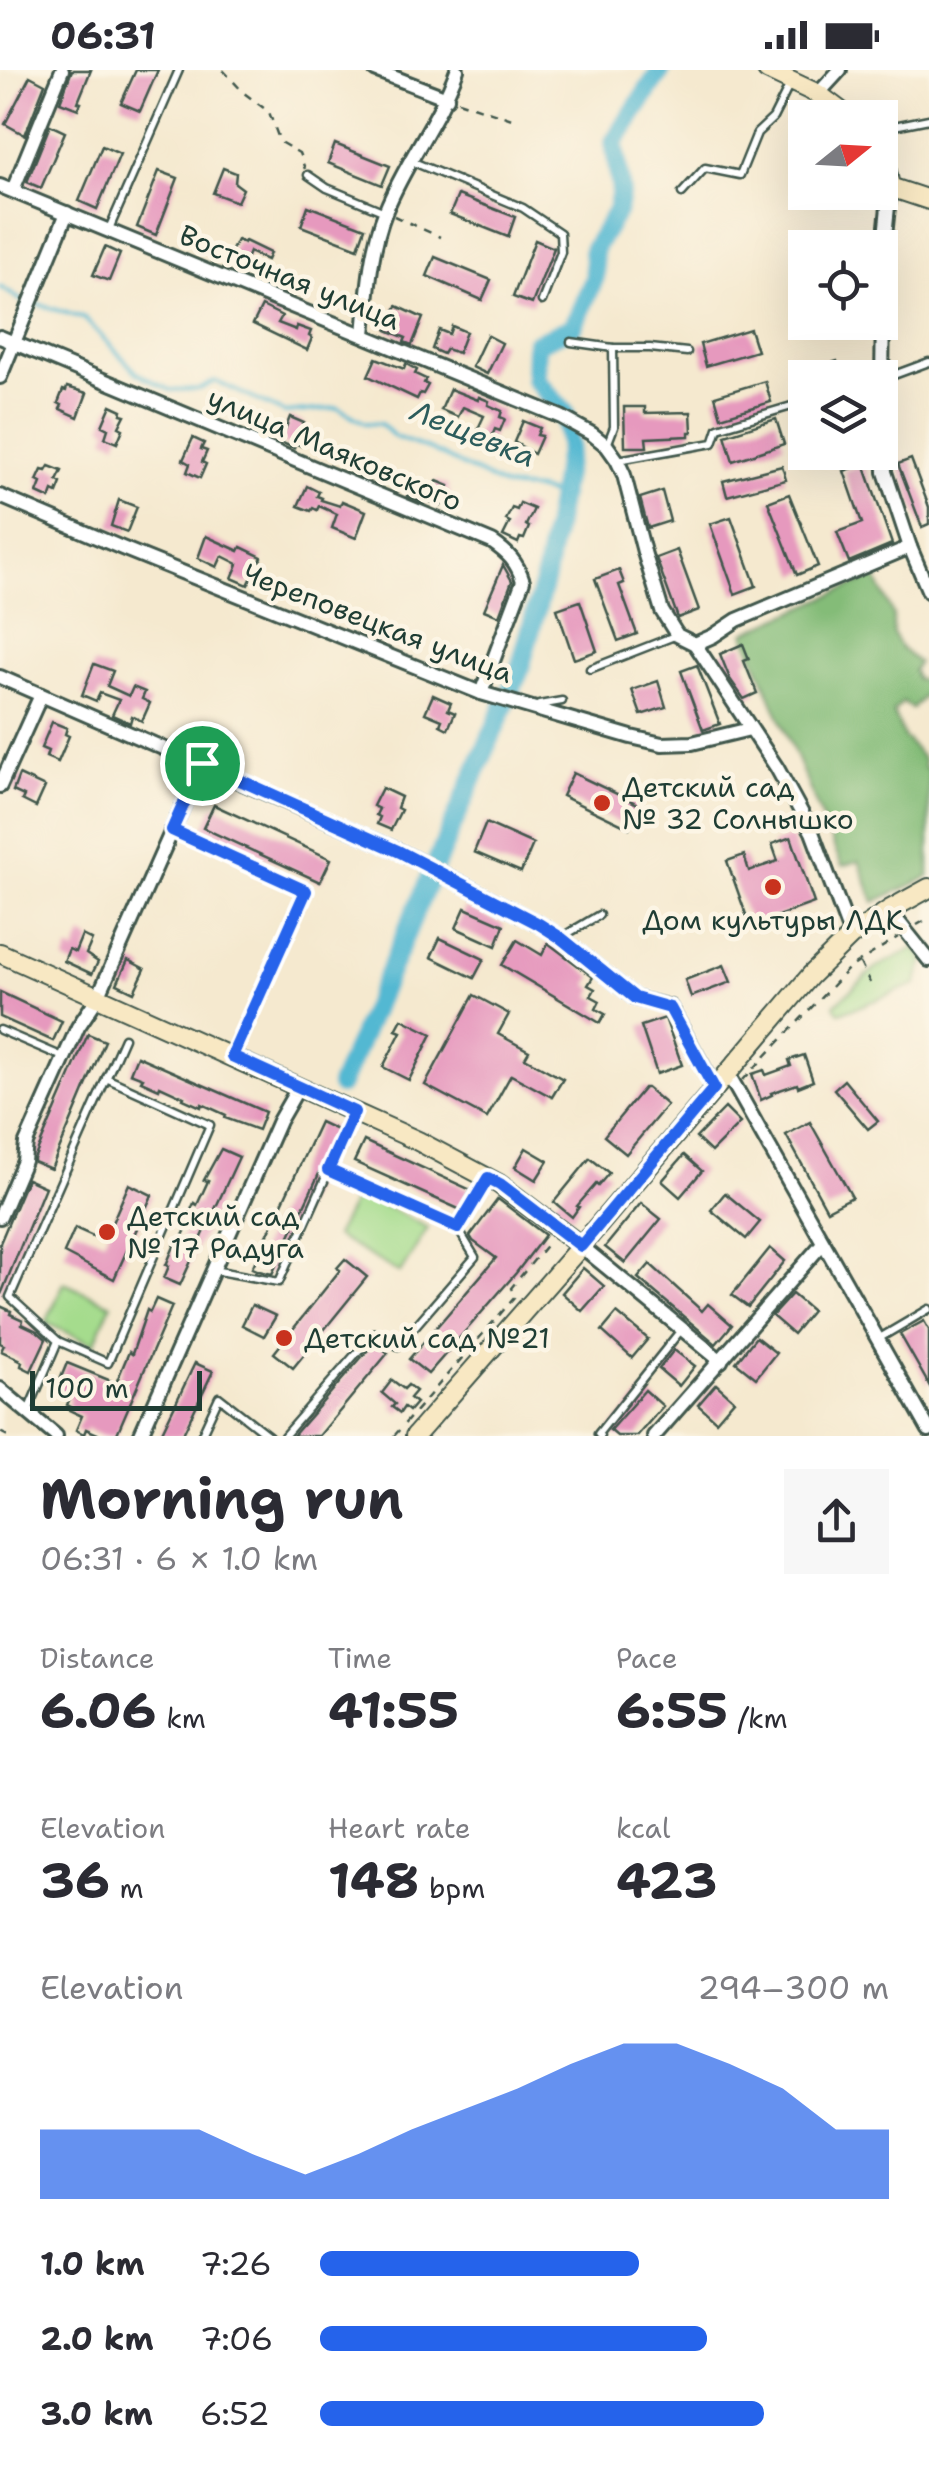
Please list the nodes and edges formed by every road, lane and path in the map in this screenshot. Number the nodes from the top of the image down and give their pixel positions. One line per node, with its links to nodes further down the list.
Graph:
1 (62, 70): 17 (street)
2 (179, 70): 24 (lane)
3 (223, 70): 16 (path)
4 (375, 70): 10 (street)
5 (457, 70): 10 (street)
6 (767, 70): 8 (street)
7 (840, 70): 9 (street)
8 (792, 81): 9 (street); 19 (lane)
9 (818, 94): 11 (street)
10 (447, 98): 12 (path); 15 (street)
11 (826, 100)
12 (514, 120)
13 (929, 120): 14 (lane)
14 (898, 125)
15 (410, 161): 22 (street); 26 (lane)
16 (308, 175): 22 (lane)
17 (6, 188): 23 (street, Восточная улица)
18 (898, 190): 20 (street)
19 (682, 193)
20 (929, 200)
21 (888, 210): 32 (street)
22 (387, 212): 25 (path); 27 (street)
23 (67, 213): 24 (street, Восточная улица); 28 (street)
24 (109, 230): 27 (street, Восточная улица)
25 (440, 237)
26 (542, 301)
27 (364, 334): 37 (street, Восточная улица)
28 (7, 340): 35 (street); 47 (street, улица Маяковского)
29 (571, 342): 30 (lane)
30 (613, 348): 31 (lane); 37 (lane)
31 (686, 352)
32 (881, 360)
33 (929, 362): 34 (lane)
34 (898, 374)
35 (0, 377)
36 (788, 407): 38 (lane)
37 (606, 446): 38 (street, Восточная улица)
38 (617, 460): 43 (street)
39 (885, 470): 41 (street)
40 (0, 496): 47 (street, Череповецкая улица)
41 (910, 548): 42 (street); 44 (street)
42 (929, 592)
43 (677, 634): 44 (street); 45 (lane)
44 (695, 644): 51 (street)
45 (590, 668)
46 (0, 677): 48 (street)
47 (481, 693): 50 (street, Череповецкая улица)
48 (41, 695): 52 (street); 53 (street)
49 (562, 701): 50 (lane)
50 (528, 707): 51 (street, Череповецкая улица)
51 (750, 729): 60 (street)
52 (202, 763): 54 (street); 61 (street)
53 (0, 786)
54 (172, 830): 66 (street); 69 (lane)
55 (929, 888): 56 (street)
56 (890, 910): 59 (street); 60 (street)
57 (599, 915): 61 (lane)
58 (929, 918): 59 (path)
59 (906, 931): 63 (street); 64 (path)
60 (852, 936): 72 (street)
61 (561, 938): 74 (street)
62 (0, 953): 66 (street)
63 (929, 960)
64 (859, 962): 65 (path); 72 (path)
65 (870, 983)
66 (98, 997): 69 (street); 70 (street)
67 (0, 1030): 70 (lane)
68 (124, 1038): 71 (lane)
69 (232, 1056): 73 (street)
70 (64, 1058): 78 (street)
71 (106, 1078): 87 (lane); 87 (lane)
72 (732, 1080): 74 (street); 81 (street)
73 (298, 1088): 75 (street); 83 (street)
74 (714, 1088): 82 (street)
75 (354, 1112): 76 (lane); 77 (street)
76 (328, 1170): 79 (lane); 83 (lane)
77 (488, 1178): 79 (lane); 82 (street)
78 (0, 1217)
79 (458, 1228): 98 (lane)
80 (552, 1237): 99 (path)
81 (823, 1243): 86 (street); 88 (street)
82 (581, 1246): 85 (street); 100 (street)
83 (213, 1270): 95 (street)
84 (929, 1309): 86 (lane)
85 (682, 1330): 88 (street); 101 (lane)
86 (878, 1340): 91 (street)
87 (58, 1341): 90 (lane)
88 (720, 1361): 102 (street)
89 (0, 1389): 90 (street)
90 (28, 1412): 94 (street)
91 (929, 1430)
92 (0, 1432): 93 (path)
93 (8, 1436)
94 (56, 1436)
95 (140, 1436)
96 (202, 1436): 97 (lane)
97 (269, 1436)
98 (284, 1436)
99 (394, 1436)
100 (415, 1436)
101 (600, 1436)
102 (654, 1436)

